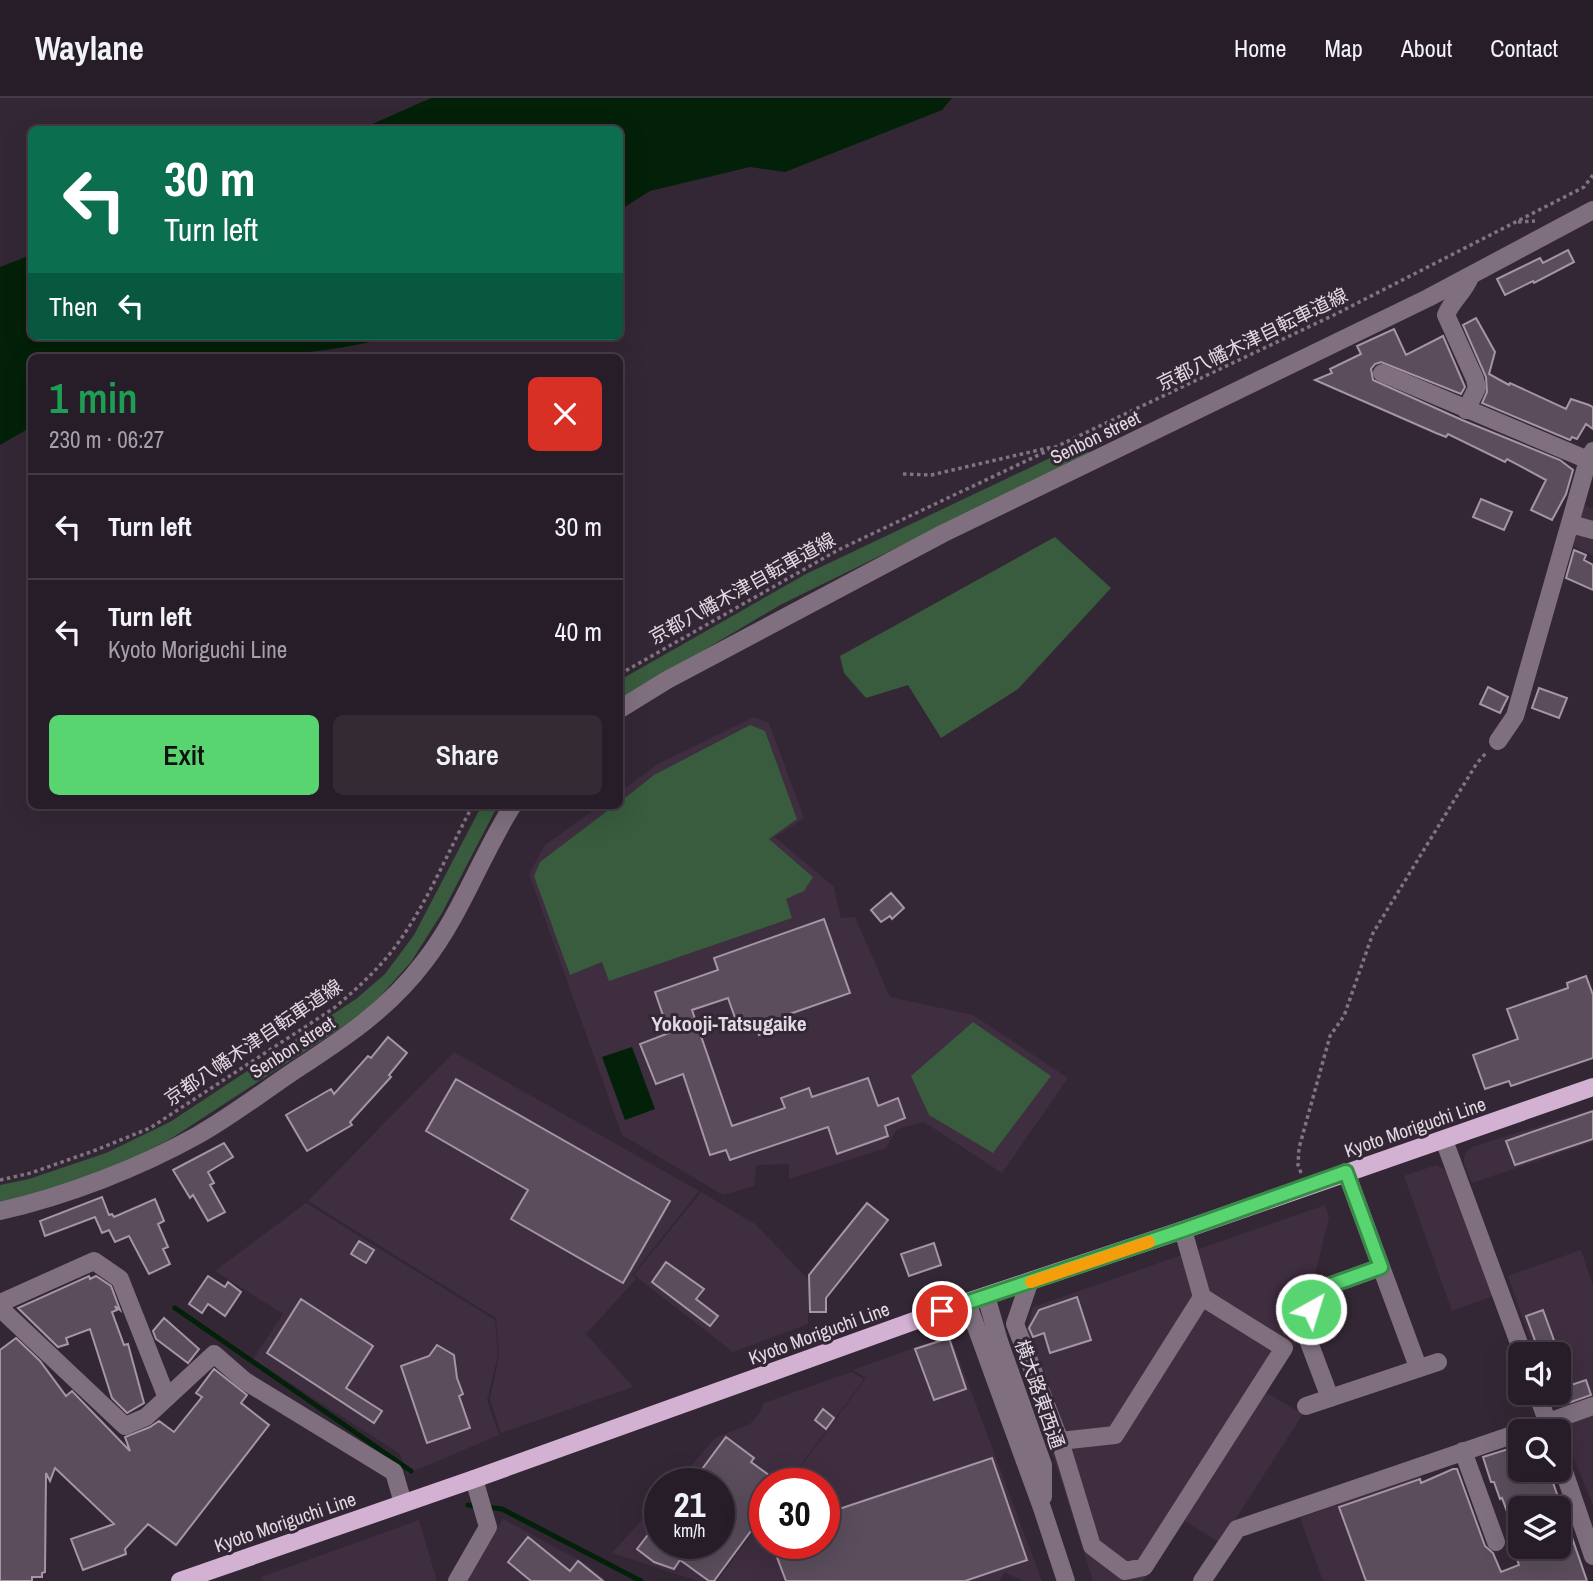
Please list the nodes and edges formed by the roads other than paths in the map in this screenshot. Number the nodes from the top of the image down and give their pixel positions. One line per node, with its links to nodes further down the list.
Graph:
1 (1593, 210): 2 (street, Senbon street)
2 (1471, 275): 4 (street); 8 (street, Senbon street)
3 (1382, 373): 4 (street)
4 (1466, 410): 5 (street)
5 (1590, 455): 6 (street)
6 (1571, 524): 7 (street); 9 (street)
7 (1593, 530)
8 (623, 707)
9 (1499, 741)
10 (511, 809): 14 (street, Senbon street)
11 (1593, 1087): 12 (main road, Kyoto Moriguchi Line)
12 (1444, 1140): 13 (main road, Kyoto Moriguchi Line); 22 (street)
13 (1346, 1172): 15 (main road, Kyoto Moriguchi Line); 16 (street)
14 (0, 1211)
15 (1183, 1230): 17 (main road, Kyoto Moriguchi Line); 19 (street)
16 (1381, 1267): 24 (street); 26 (street)
17 (1029, 1283): 18 (main road, Kyoto Moriguchi Line); 31 (street)
18 (986, 1296): 20 (main road, Kyoto Moriguchi Line); 36 (street, 横大路東西通)
19 (1202, 1297): 31 (street); 31 (street)
20 (967, 1302): 34 (main road, Kyoto Moriguchi Line); 36 (street, 横大路東西通)
21 (0, 1305): 25 (street); 25 (street)
22 (1519, 1342)
23 (1438, 1362): 24 (street)
24 (1418, 1367): 26 (street)
25 (167, 1398): 35 (street)
26 (1330, 1398): 27 (street)
27 (1306, 1406)
28 (1593, 1406): 29 (street)
29 (1566, 1419)
30 (1508, 1436): 32 (street)
31 (1060, 1441)
32 (1463, 1451): 37 (street); 42 (street)
33 (1568, 1482): 38 (street)
34 (476, 1487): 35 (main road, Kyoto Moriguchi Line); 40 (street)
35 (402, 1503): 39 (main road, Kyoto Moriguchi Line)
36 (1042, 1508): 41 (street, 横大路東西通)
37 (1496, 1542)
38 (1593, 1556)
39 (180, 1581)
40 (457, 1581)
41 (1066, 1581)
42 (1202, 1581)

